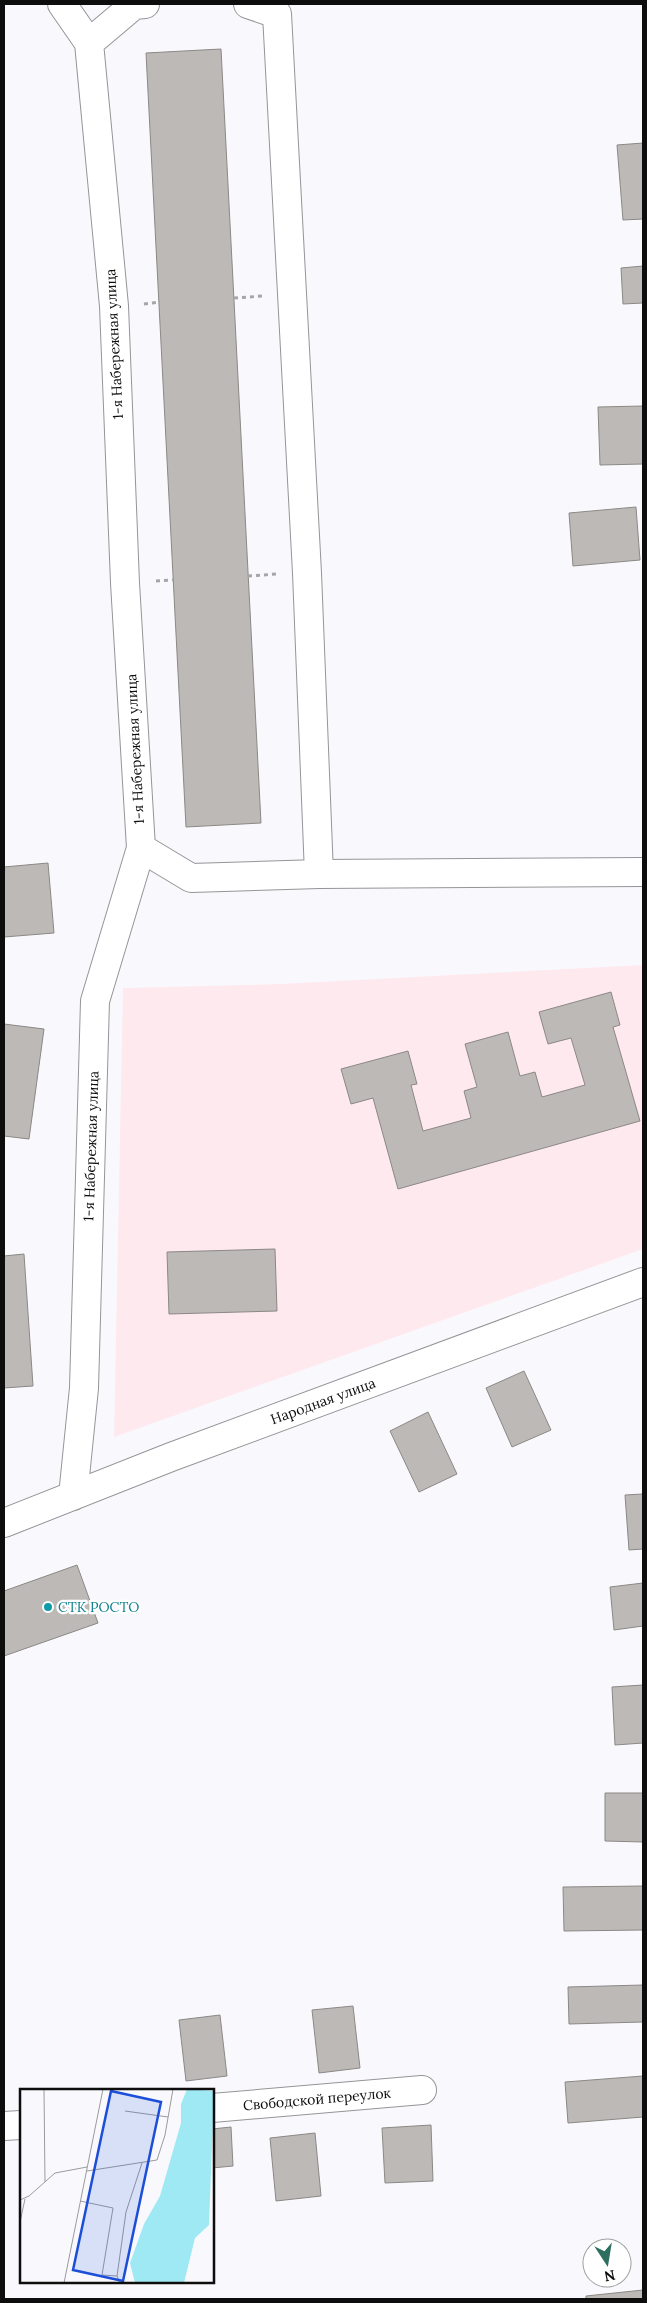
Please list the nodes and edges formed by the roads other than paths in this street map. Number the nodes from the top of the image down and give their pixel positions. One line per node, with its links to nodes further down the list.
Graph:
1 (62, 4): 4 (street, 1-я Набережная улица)
2 (145, 4): 4 (street)
3 (248, 4): 7 (street)
4 (89, 43): 5 (street, 1-я Набережная улица)
5 (141, 848): 7 (street); 9 (street, 1-я Набережная улица)
6 (643, 872): 7 (street)
7 (319, 874)
8 (643, 1282): 9 (street, Народная улица)
9 (73, 1496): 10 (street, Народная улица)
10 (4, 1522)
11 (422, 2090): 12 (street, Свободской переулок)
12 (214, 2108)
13 (20, 2125): 14 (street)
14 (4, 2126)

